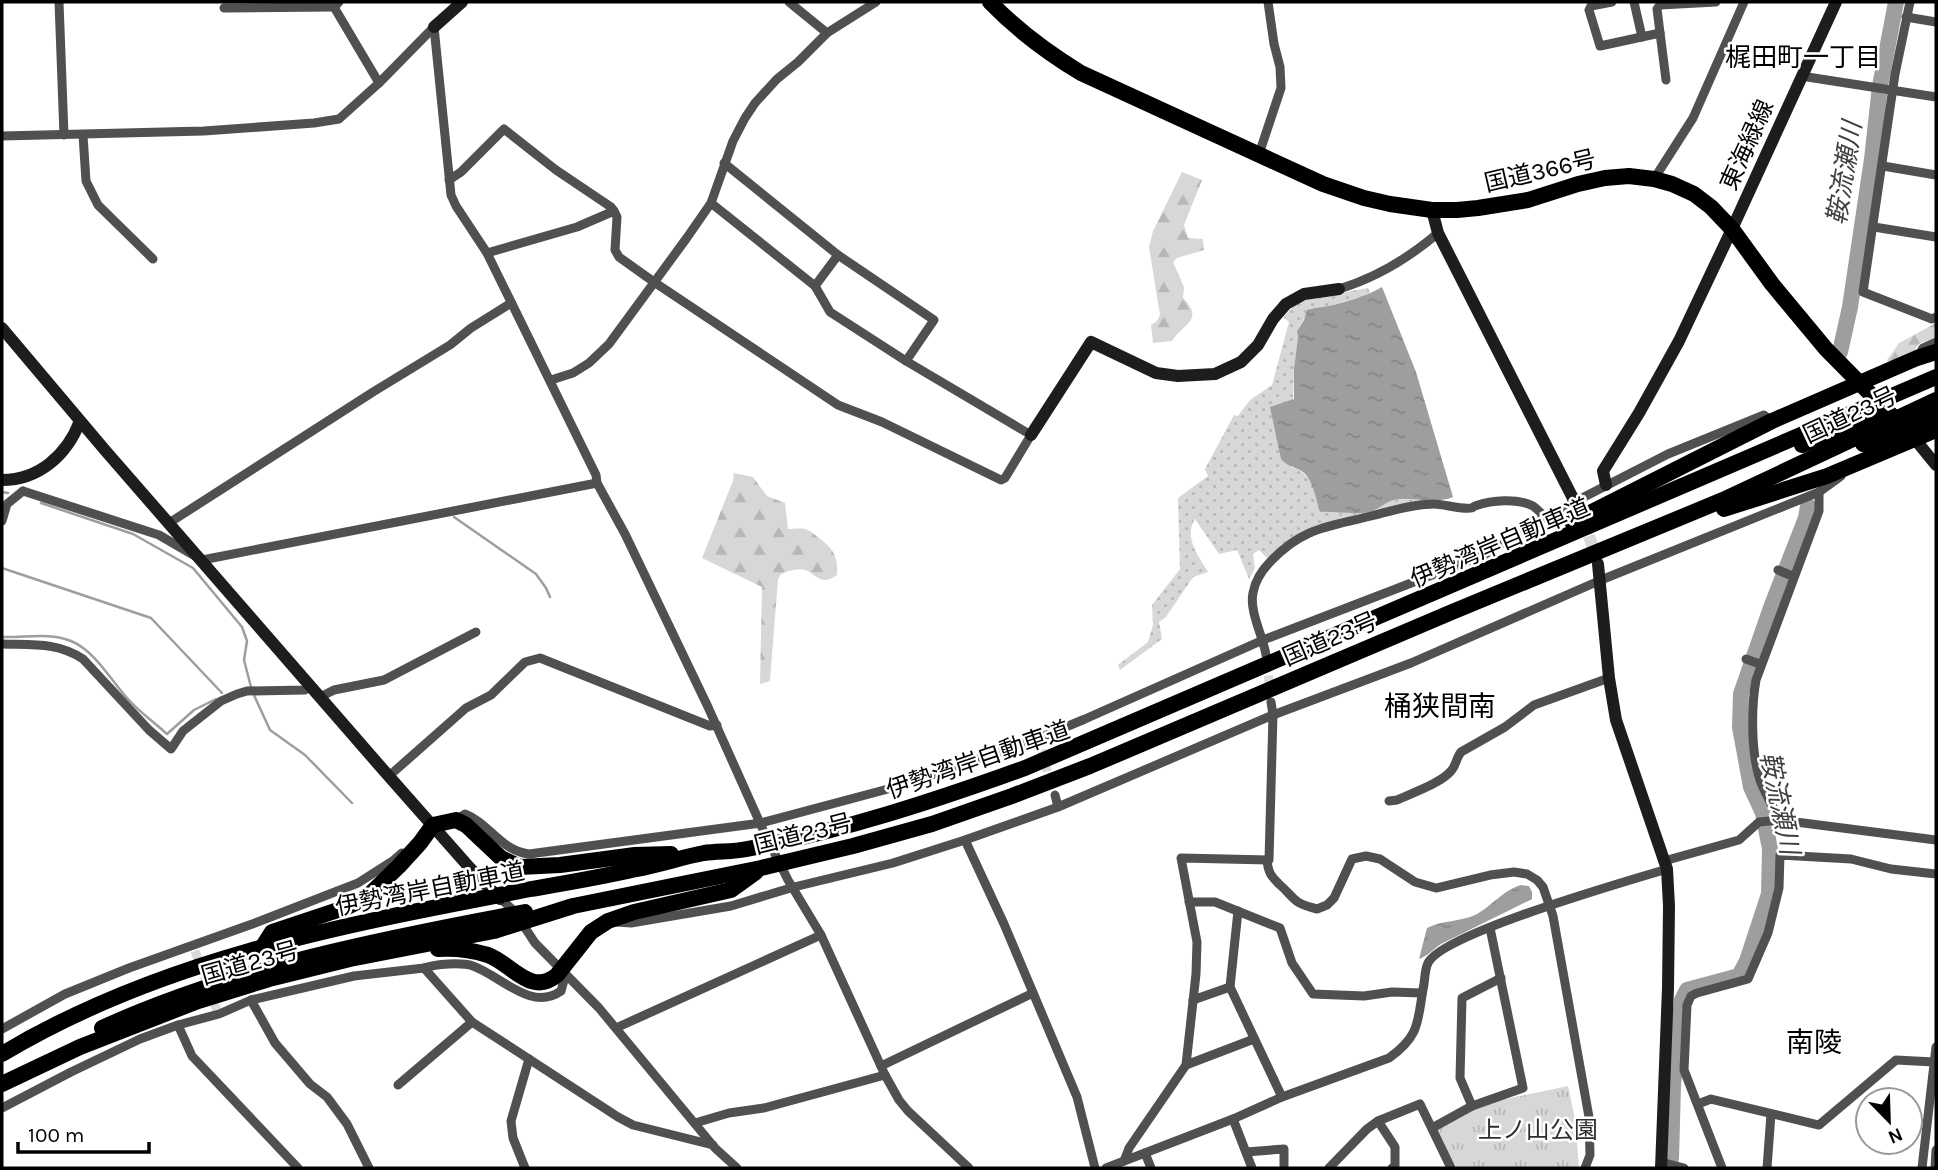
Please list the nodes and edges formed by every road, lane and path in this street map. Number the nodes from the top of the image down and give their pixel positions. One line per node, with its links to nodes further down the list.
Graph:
1 (59, 2): 26 (street)
2 (462, 2): 17 (street)
3 (789, 2): 18 (street)
4 (876, 2): 18 (street)
5 (990, 2): 29 (highway, 国道366号)
6 (1268, 2): 29 (street)
7 (1612, 2): 20 (street)
8 (1634, 2): 20 (street)
9 (1716, 2): 19 (street)
10 (1744, 2): 33 (street)
11 (1836, 2): 21 (street, 東海緑線)
12 (1910, 2): 15 (street)
13 (336, 4): 14 (street); 23 (street)
14 (224, 8)
15 (1906, 17): 16 (street); 24 (street)
16 (1936, 22)
17 (434, 27): 23 (street); 34 (street)
18 (827, 33): 30 (street)
19 (1660, 33): 20 (street); 22 (street)
20 (1642, 37)
21 (1801, 76): 24 (street); 39 (street, 東海緑線)
22 (1666, 80)
23 (379, 82): 27 (street)
24 (1886, 90): 25 (street); 31 (street)
25 (1936, 97)
26 (64, 135): 27 (street); 28 (street)
27 (83, 135): 44 (street)
28 (2, 136)
29 (1259, 154): 36 (highway, 国道366号)
30 (724, 163): 35 (street); 43 (street)
31 (1883, 166): 32 (street); 38 (street)
32 (1936, 175)
33 (1654, 179): 36 (highway, 国道366号); 39 (highway, 国道366号)
34 (449, 180): 37 (street); 42 (street)
35 (711, 203): 45 (street); 46 (street)
36 (1433, 209): 40 (street)
37 (614, 211): 42 (street); 45 (street)
38 (1874, 227): 41 (street); 49 (street)
39 (1732, 229): 57 (highway, 国道366号); 69 (street, 東海緑線)
40 (1438, 233): 47 (street); 71 (street)
41 (1936, 237)
42 (487, 253): 48 (street)
43 (838, 255): 46 (street); 54 (street)
44 (153, 259)
45 (654, 282): 56 (street); 62 (street)
46 (815, 286): 54 (street)
47 (1339, 289): 62 (street)
48 (511, 303): 56 (street); 75 (street)
49 (1936, 317)
50 (2, 328): 59 (street)
51 (1936, 342): 53 (street)
52 (1936, 352): 53 (highway)
53 (1917, 358): 57 (highway)
54 (906, 360): 62 (street)
55 (1936, 377): 77 (highway, 国道23号)
56 (551, 380): 67 (street)
57 (1861, 384): 60 (highway); 63 (highway, 国道366号)
58 (1933, 404): 76 (highway, 国道23号); 136 (highway, 伊勢湾岸自動車道); 141 (highway, 伊勢湾岸自動車道)
59 (79, 421): 68 (street); 75 (street)
60 (1772, 421): 69 (street); 77 (highway)
61 (1936, 430): 63 (highway)
62 (1031, 435)
63 (1914, 439): 64 (highway); 65 (street)
64 (1858, 463): 70 (street); 76 (highway)
65 (1936, 465)
66 (2, 480): 68 (street)
67 (597, 483): 78 (street); 94 (street)
68 (21, 485): 74 (street); 78 (street)
69 (1606, 485): 71 (street)
70 (1819, 492): 82 (street); 102 (street)
71 (1575, 500): 72 (street); 73 (street)
72 (1582, 516)
73 (1545, 517): 84 (street); 84 (street)
74 (2, 521)
75 (169, 523): 78 (street)
76 (1664, 524): 110 (highway, 国道23号)
77 (1515, 558): 107 (highway, 国道23号)
78 (202, 560): 90 (street)
79 (1598, 564): 82 (street)
80 (1778, 570): 81 (street)
81 (1790, 575)
82 (1601, 580): 89 (street); 93 (street)
83 (476, 632): 91 (street)
84 (1264, 640): 86 (street); 95 (street)
85 (2, 644): 90 (street)
86 (1266, 655)
87 (1746, 659): 88 (street)
88 (1757, 663)
89 (1609, 678): 99 (street); 109 (street)
90 (311, 686): 91 (street)
91 (320, 697): 97 (street)
92 (1271, 702): 93 (street)
93 (1273, 715): 100 (street); 108 (street)
94 (717, 725): 97 (street); 104 (street)
95 (1037, 739): 96 (street); 104 (street)
96 (1041, 750)
97 (389, 776): 103 (street)
98 (1055, 795): 100 (street)
99 (1389, 801)
100 (1058, 807): 105 (street)
101 (456, 820): 103 (highway); 104 (street); 107 (highway)
102 (1779, 821): 106 (street); 109 (street)
103 (433, 825): 113 (street); 120 (highway); 133 (street)
104 (763, 828): 112 (street)
105 (965, 840): 112 (street); 126 (street)
106 (1936, 840)
107 (705, 853): 120 (highway, 国道23号)
108 (1267, 860): 114 (street); 115 (street)
109 (1665, 865): 115 (street); 158 (street)
110 (761, 869): 117 (highway); 122 (highway, 国道23号)
111 (1936, 874): 145 (street)
112 (791, 884): 117 (street); 119 (street)
113 (500, 899): 123 (street)
114 (1189, 902): 116 (street); 129 (street)
115 (1550, 905): 118 (street); 172 (street)
116 (1238, 911): 125 (street); 127 (street)
117 (608, 921): 123 (highway)
118 (1490, 928): 124 (street); 127 (street)
119 (821, 935): 132 (street); 140 (street)
120 (263, 946): 136 (highway, 国道23号)
121 (424, 968): 123 (street); 128 (street); 130 (street)
122 (309, 969): 123 (highway); 142 (highway, 国道23号)
123 (562, 969): 132 (street)
124 (1501, 978): 146 (street); 146 (street)
125 (1230, 987): 129 (street); 134 (street)
126 (1033, 993): 140 (street); 164 (street)
127 (1422, 993): 144 (street)
128 (251, 1000): 131 (street); 160 (street)
129 (1193, 1000): 139 (street)
130 (472, 1022): 137 (street); 143 (street)
131 (178, 1025): 147 (street); 159 (street)
132 (616, 1028): 151 (street)
133 (2, 1029)
134 (1254, 1039): 139 (street); 144 (street)
135 (1936, 1047): 138 (street)
136 (2, 1056)
137 (529, 1059): 153 (street); 161 (street)
138 (1934, 1062): 148 (street); 176 (street)
139 (1186, 1065): 157 (street)
140 (883, 1070): 151 (street); 163 (street)
141 (2, 1079)
142 (2, 1084)
143 (398, 1085)
144 (1282, 1097): 149 (street)
145 (1699, 1104): 148 (street); 174 (street)
146 (1472, 1106): 152 (street)
147 (2, 1108)
148 (1771, 1114): 175 (street)
149 (1233, 1119): 155 (street); 156 (street)
150 (1378, 1121): 152 (street); 169 (street); 170 (street)
151 (695, 1123): 153 (street)
152 (1432, 1128): 171 (street)
153 (713, 1145): 162 (street)
154 (1936, 1150): 177 (street)
155 (1246, 1152): 167 (street); 168 (street)
156 (1145, 1153): 157 (street); 166 (street)
157 (1124, 1161): 165 (street)
158 (1661, 1165): 173 (street)
159 (298, 1168)
160 (369, 1168)
161 (525, 1168)
162 (737, 1168)
163 (969, 1168)
164 (1095, 1168)
165 (1106, 1168)
166 (1151, 1168)
167 (1252, 1168)
168 (1284, 1168)
169 (1331, 1168)
170 (1392, 1168)
171 (1451, 1168)
172 (1585, 1168)
173 (1684, 1168)
174 (1722, 1168)
175 (1768, 1168)
176 (1922, 1168)
177 (1935, 1168)

